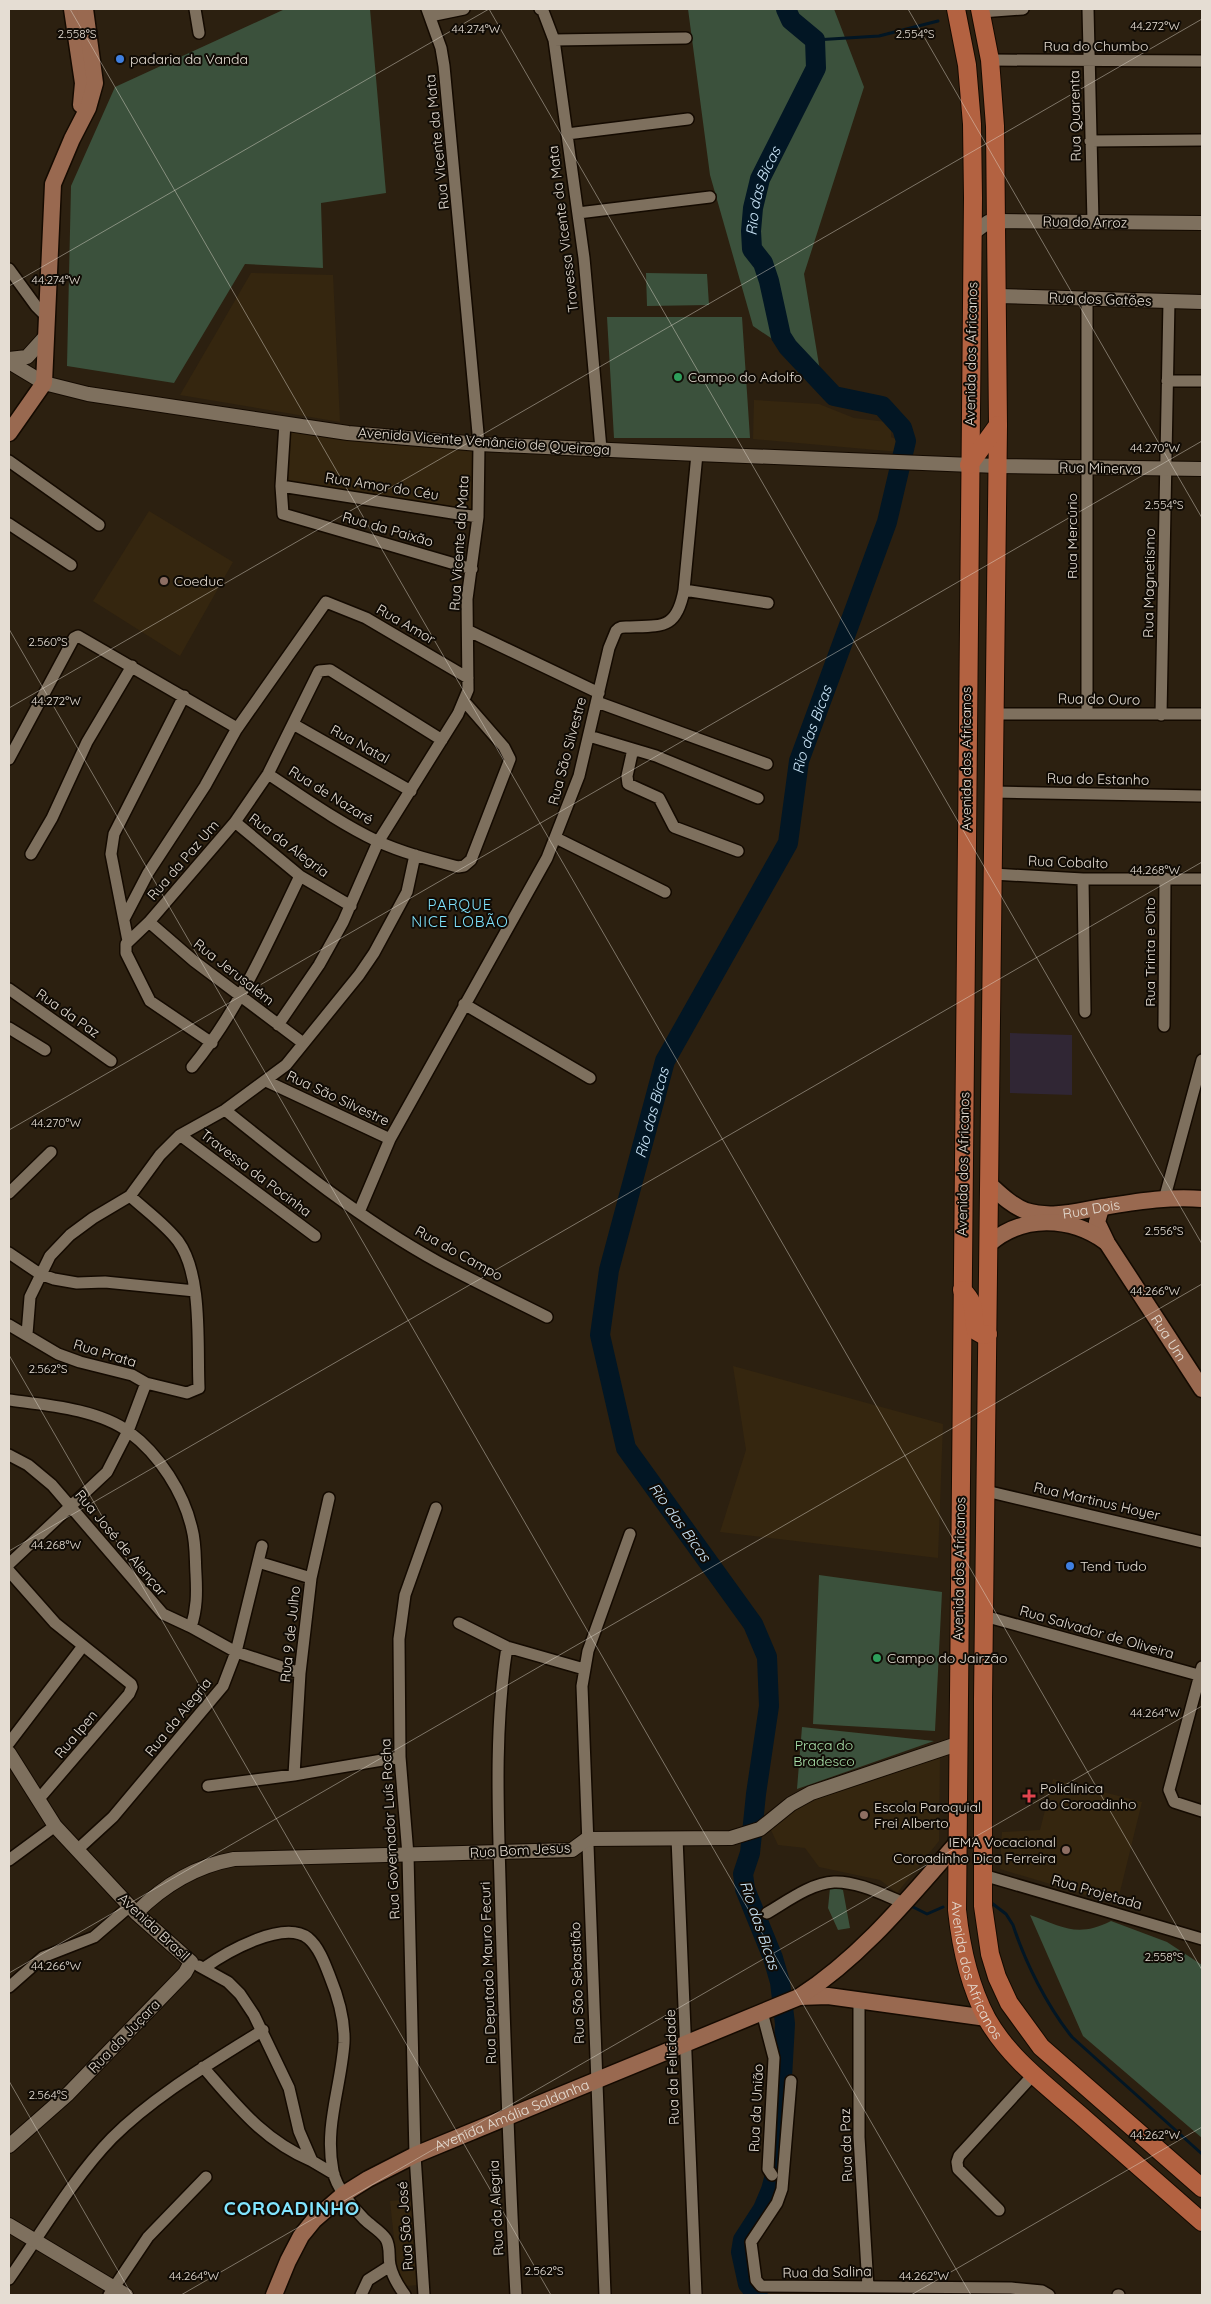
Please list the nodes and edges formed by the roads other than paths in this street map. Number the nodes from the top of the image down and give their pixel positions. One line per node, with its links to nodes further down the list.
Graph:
1 (72, 9): 19 (main road)
2 (85, 9): 19 (main road)
3 (196, 9): 11 (street)
4 (464, 9): 10 (street)
5 (540, 9): 13 (street, Travessa Vicente da Mata)
6 (956, 9): 27 (main road, Avenida dos Africanos)
7 (1022, 9): 9 (street)
8 (1088, 9): 15 (street, Rua Quarenta)
9 (980, 11): 14 (main road, Avenida dos Africanos)
10 (428, 12): 42 (street, Rua Vicente da Mata)
11 (199, 33)
12 (686, 38): 13 (street)
13 (554, 40): 18 (street, Travessa Vicente da Mata)
14 (990, 60): 15 (street, Rua do Chumbo); 24 (main road, Avenida dos Africanos)
15 (1089, 61): 16 (street, Rua do Chumbo); 21 (street, Rua Quarenta)
16 (1202, 62)
17 (688, 120): 18 (street)
18 (567, 134): 23 (street, Travessa Vicente da Mata)
19 (72, 139): 33 (main road)
20 (1202, 140): 21 (street)
21 (1090, 141): 25 (street, Rua Quarenta)
22 (710, 197): 23 (street)
23 (578, 213): 43 (street, Travessa Vicente da Mata)
24 (997, 221): 25 (street, Rua do Arroz); 27 (street, Rua do Arroz); 29 (main road, Avenida dos Africanos)
25 (1093, 222): 26 (street, Rua do Arroz)
26 (1202, 223)
27 (972, 234): 46 (main road, Avenida dos Africanos)
28 (9, 269): 33 (street)
29 (997, 296): 30 (street, Rua dos Gatões); 40 (main road, Avenida dos Africanos)
30 (1087, 298): 31 (street, Rua dos Gatões); 48 (street, Rua Mercúrio)
31 (1169, 301): 32 (street, Rua dos Gatões); 36 (street, Rua Magnetismo)
32 (1202, 302)
33 (46, 316): 34 (main road)
34 (46, 336): 35 (street); 38 (main road)
35 (9, 361): 38 (street, Avenida Vicente Venâncio de Queiroga)
36 (1167, 380): 37 (street); 49 (street, Rua Magnetismo)
37 (1202, 381)
38 (44, 383): 39 (street, Avenida Vicente Venâncio de Queiroga); 41 (main road)
39 (285, 423): 42 (street, Avenida Vicente Venâncio de Queiroga); 51 (street)
40 (998, 425): 46 (main road); 47 (main road, Avenida dos Africanos)
41 (9, 433)
42 (480, 444): 43 (street, Avenida Vicente Venâncio de Queiroga); 52 (street, Rua Vicente da Mata)
43 (601, 449): 44 (street, Avenida Vicente Venâncio de Queiroga)
44 (697, 454): 46 (street, Avenida Vicente Venâncio de Queiroga); 57 (street, Rua São Silvestre)
45 (9, 461): 54 (street)
46 (969, 465): 47 (street, Rua Minerva); 113 (main road, Avenida dos Africanos)
47 (997, 466): 48 (street, Rua Minerva); 66 (main road, Avenida dos Africanos)
48 (1087, 468): 49 (street, Rua Minerva); 65 (street, Rua Mercúrio)
49 (1166, 469): 50 (street, Rua Minerva); 67 (street, Rua Magnetismo)
50 (1202, 469)
51 (281, 486): 52 (street, Rua Amor do Céu); 56 (street, Rua da Paixão)
52 (478, 517): 56 (street, Rua Vicente da Mata)
53 (9, 524): 55 (street)
54 (99, 525)
55 (71, 565)
56 (472, 569): 59 (street, Rua Vicente da Mata)
57 (684, 590): 58 (street); 63 (street, Rua São Silvestre)
58 (768, 602)
59 (469, 631): 61 (street, Rua Vicente da Mata); 63 (street)
60 (132, 666): 62 (street); 74 (street); 85 (street)
61 (468, 678): 64 (street, Rua Vicente da Mata); 70 (street, Rua Amor)
62 (184, 696): 70 (street); 94 (street)
63 (598, 698): 71 (street, Rua São Silvestre); 75 (street)
64 (464, 702): 72 (street, Rua Vicente da Mata); 86 (street)
65 (1087, 712): 66 (street, Rua do Ouro); 67 (street, Rua do Ouro)
66 (995, 714): 78 (main road, Avenida dos Africanos)
67 (1162, 714): 68 (street, Rua do Ouro)
68 (1202, 714)
69 (293, 724): 72 (street, Rua da Paz Um); 76 (street, Rua da Paz Um); 77 (street, Rua Natal)
70 (237, 728): 94 (street)
71 (589, 736): 73 (street); 82 (street, Rua São Silvestre)
72 (442, 740): 77 (street, Rua Vicente da Mata)
73 (633, 749): 80 (street); 84 (street)
74 (9, 759)
75 (767, 764)
76 (268, 774): 81 (street, Rua da Paz Um); 83 (street, Rua de Nazaré)
77 (411, 791): 83 (street, Rua Vicente da Mata)
78 (994, 792): 79 (street, Rua do Estanho); 87 (main road, Avenida dos Africanos)
79 (1202, 796)
80 (758, 798)
81 (235, 822): 88 (street, Rua da Alegria); 95 (street, Rua da Paz Um)
82 (556, 838): 92 (street); 99 (street, Rua São Silvestre)
83 (378, 842): 86 (street); 93 (street, Rua Vicente da Mata)
84 (738, 851)
85 (31, 854)
86 (415, 855): 105 (street)
87 (993, 874): 90 (street, Rua Cobalto); 114 (main road, Avenida dos Africanos)
88 (300, 876): 93 (street, Rua da Alegria); 98 (street)
89 (1165, 878): 90 (street, Rua Cobalto); 91 (street, Rua Cobalto); 102 (street, Rua Trinta e Oito)
90 (1083, 879): 100 (street)
91 (1202, 879)
92 (665, 892)
93 (351, 906): 101 (street, Rua Vicente da Mata)
94 (124, 919): 96 (street)
95 (149, 922): 96 (street, Rua da Paz Um); 98 (street, Rua Jerusalém)
96 (128, 941): 104 (street)
97 (9, 989): 108 (street, Rua da Paz)
98 (240, 996): 101 (street, Rua Jerusalém); 104 (street)
99 (464, 1004): 110 (street); 116 (street, Rua São Silvestre)
100 (1085, 1012)
101 (278, 1025): 105 (street, Rua Jerusalém)
102 (1164, 1026)
103 (9, 1028): 106 (street)
104 (212, 1043): 109 (street)
105 (303, 1043): 111 (street)
106 (45, 1050)
107 (1202, 1060): 122 (street)
108 (111, 1061)
109 (192, 1067)
110 (590, 1078)
111 (266, 1081): 112 (street); 116 (street, Rua São Silvestre)
112 (225, 1110): 115 (street); 124 (street, Rua do Campo)
113 (963, 1114): 114 (main road); 130 (main road, Avenida dos Africanos)
114 (990, 1132): 118 (main road, Avenida dos Africanos)
115 (180, 1135): 120 (street); 125 (street, Travessa da Pocinha)
116 (390, 1139): 124 (street)
117 (51, 1152): 119 (street)
118 (989, 1184): 123 (main road, Rua Dois); 127 (main road, Avenida dos Africanos)
119 (9, 1193)
120 (130, 1196): 129 (street); 131 (street)
121 (1202, 1199): 122 (main road, Rua Dois)
122 (1164, 1200): 123 (main road, Rua Dois)
123 (1101, 1208): 126 (main road, Rua Um)
124 (359, 1212): 132 (street, Rua do Campo)
125 (315, 1236)
126 (1106, 1243): 127 (main road, Rua Dois); 137 (main road, Rua Um)
127 (989, 1244): 135 (main road, Avenida dos Africanos)
128 (9, 1253): 129 (street)
129 (40, 1274): 131 (street); 134 (street)
130 (962, 1290): 135 (main road); 155 (main road, Avenida dos Africanos)
131 (195, 1291): 136 (street, Rua Prata)
132 (547, 1317)
133 (9, 1325): 134 (street, Rua Prata)
134 (27, 1334): 136 (street, Rua Prata)
135 (988, 1334): 141 (main road, Avenida dos Africanos)
136 (146, 1383): 139 (street)
137 (1202, 1389)
138 (9, 1400): 139 (street)
139 (128, 1431): 143 (street); 154 (street)
140 (9, 1455): 143 (street, Rua José de Alençar)
141 (986, 1490): 146 (street, Rua Martinus Hoyer); 152 (main road, Avenida dos Africanos)
142 (329, 1498): 151 (street, Rua 9 de Julho)
143 (71, 1507): 149 (street); 154 (street, Rua José de Alençar)
144 (436, 1508): 166 (street, Rua Governador Luís Rocha)
145 (630, 1534): 159 (street, Rua São Sebastião)
146 (1202, 1542)
147 (262, 1546): 148 (street, Rua da Alegria)
148 (258, 1562): 151 (street); 158 (street, Rua da Alegria)
149 (9, 1564)
150 (9, 1570): 156 (street)
151 (310, 1578): 160 (street, Rua 9 de Julho)
152 (984, 1616): 161 (street, Rua Salvador de Oliveira); 162 (main road, Avenida dos Africanos)
153 (459, 1623): 157 (street)
154 (190, 1626): 158 (street, Rua José de Alençar)
155 (958, 1640): 162 (main road); 164 (main road, Avenida dos Africanos)
156 (83, 1646): 163 (street); 169 (street, Rua Ipen)
157 (507, 1647): 159 (street); 177 (street, Rua Deputado Mauro Fecuri)
158 (236, 1652): 160 (street, Rua José de Alençar); 176 (street, Rua da Alegria)
159 (584, 1669): 174 (street, Rua São Sebastião)
160 (300, 1673): 167 (street, Rua 9 de Julho)
161 (1201, 1673): 170 (street)
162 (983, 1698): 172 (main road, Avenida dos Africanos)
163 (9, 1743)
164 (957, 1744): 172 (main road); 173 (street, Rua Bom Jesus); 175 (main road, Avenida dos Africanos)
165 (9, 1754): 169 (street, Avenida Brasil)
166 (400, 1757): 167 (street); 178 (street, Rua Governador Luís Rocha)
167 (294, 1775): 168 (street)
168 (208, 1786)
169 (38, 1800): 171 (street, Avenida Brasil)
170 (1202, 1811)
171 (55, 1826): 176 (street, Avenida Brasil); 179 (street)
172 (983, 1836): 180 (main road, Avenida dos Africanos)
173 (677, 1838): 174 (street, Rua Bom Jesus); 192 (street, Rua da Felicidade)
174 (587, 1840): 177 (street, Rua Bom Jesus); 195 (street, Rua São Sebastião)
175 (957, 1843): 181 (main road); 190 (main road, Avenida dos Africanos)
176 (77, 1850): 182 (street, Avenida Brasil)
177 (499, 1853): 178 (street, Rua Bom Jesus); 197 (street, Rua Deputado Mauro Fecuri)
178 (408, 1855): 182 (street, Rua Bom Jesus); 199 (street, Rua Governador Luís Rocha)
179 (9, 1860)
180 (983, 1875): 184 (street, Rua Projetada); 205 (main road, Avenida dos Africanos)
181 (904, 1903): 183 (street); 187 (main road)
182 (133, 1910): 185 (street, Avenida Brasil); 186 (street)
183 (767, 1913)
184 (1202, 1938)
185 (198, 1965): 191 (street, Avenida Brasil); 198 (street, Rua da Juçara); 201 (street)
186 (9, 1987)
187 (825, 1989): 188 (main road, Avenida Amália Saldanha); 189 (main road, Avenida Amália Saldanha)
188 (859, 2000): 190 (main road, Avenida Amália Saldanha); 215 (street, Rua da Paz)
189 (767, 2010): 192 (main road, Avenida Amália Saldanha); 203 (street, Rua da União)
190 (987, 2018): 194 (main road, Avenida dos Africanos)
191 (262, 2030): 193 (street); 200 (street, Avenida Brasil)
192 (686, 2044): 195 (main road, Avenida Amália Saldanha); 224 (street, Rua da Felicidade)
193 (203, 2067): 200 (street); 211 (street)
194 (1034, 2074): 202 (main road, Avenida dos Africanos); 207 (street)
195 (596, 2081): 197 (main road, Avenida Amália Saldanha); 223 (street, Rua São Sebastião)
196 (791, 2081): 203 (street, Rua da União)
197 (507, 2119): 199 (main road, Avenida Amália Saldanha); 222 (street, Rua da Alegria)
198 (9, 2146)
199 (415, 2155): 206 (main road, Avenida Amália Saldanha); 221 (street, Rua São José)
200 (312, 2161): 201 (street)
201 (334, 2174): 206 (street)
202 (1148, 2175): 208 (main road); 209 (main road, Avenida dos Africanos)
203 (779, 2176): 214 (street, Rua da União)
204 (206, 2178): 217 (street)
205 (1202, 2188)
206 (344, 2194): 212 (street); 218 (main road, Avenida Amália Saldanha)
207 (999, 2210)
208 (1202, 2216)
209 (1202, 2222)
210 (9, 2225): 211 (street)
211 (34, 2242): 213 (street); 217 (street)
212 (390, 2266): 219 (street); 220 (street)
213 (9, 2279)
214 (756, 2280): 215 (street, Rua da Salina)
215 (868, 2287): 216 (street, Rua da Salina)
216 (1012, 2292): 225 (street, Rua da Salina)
217 (116, 2293)
218 (274, 2295)
219 (361, 2295)
220 (405, 2295)
221 (424, 2295)
222 (516, 2295)
223 (605, 2295)
224 (696, 2295)
225 (1049, 2295)

